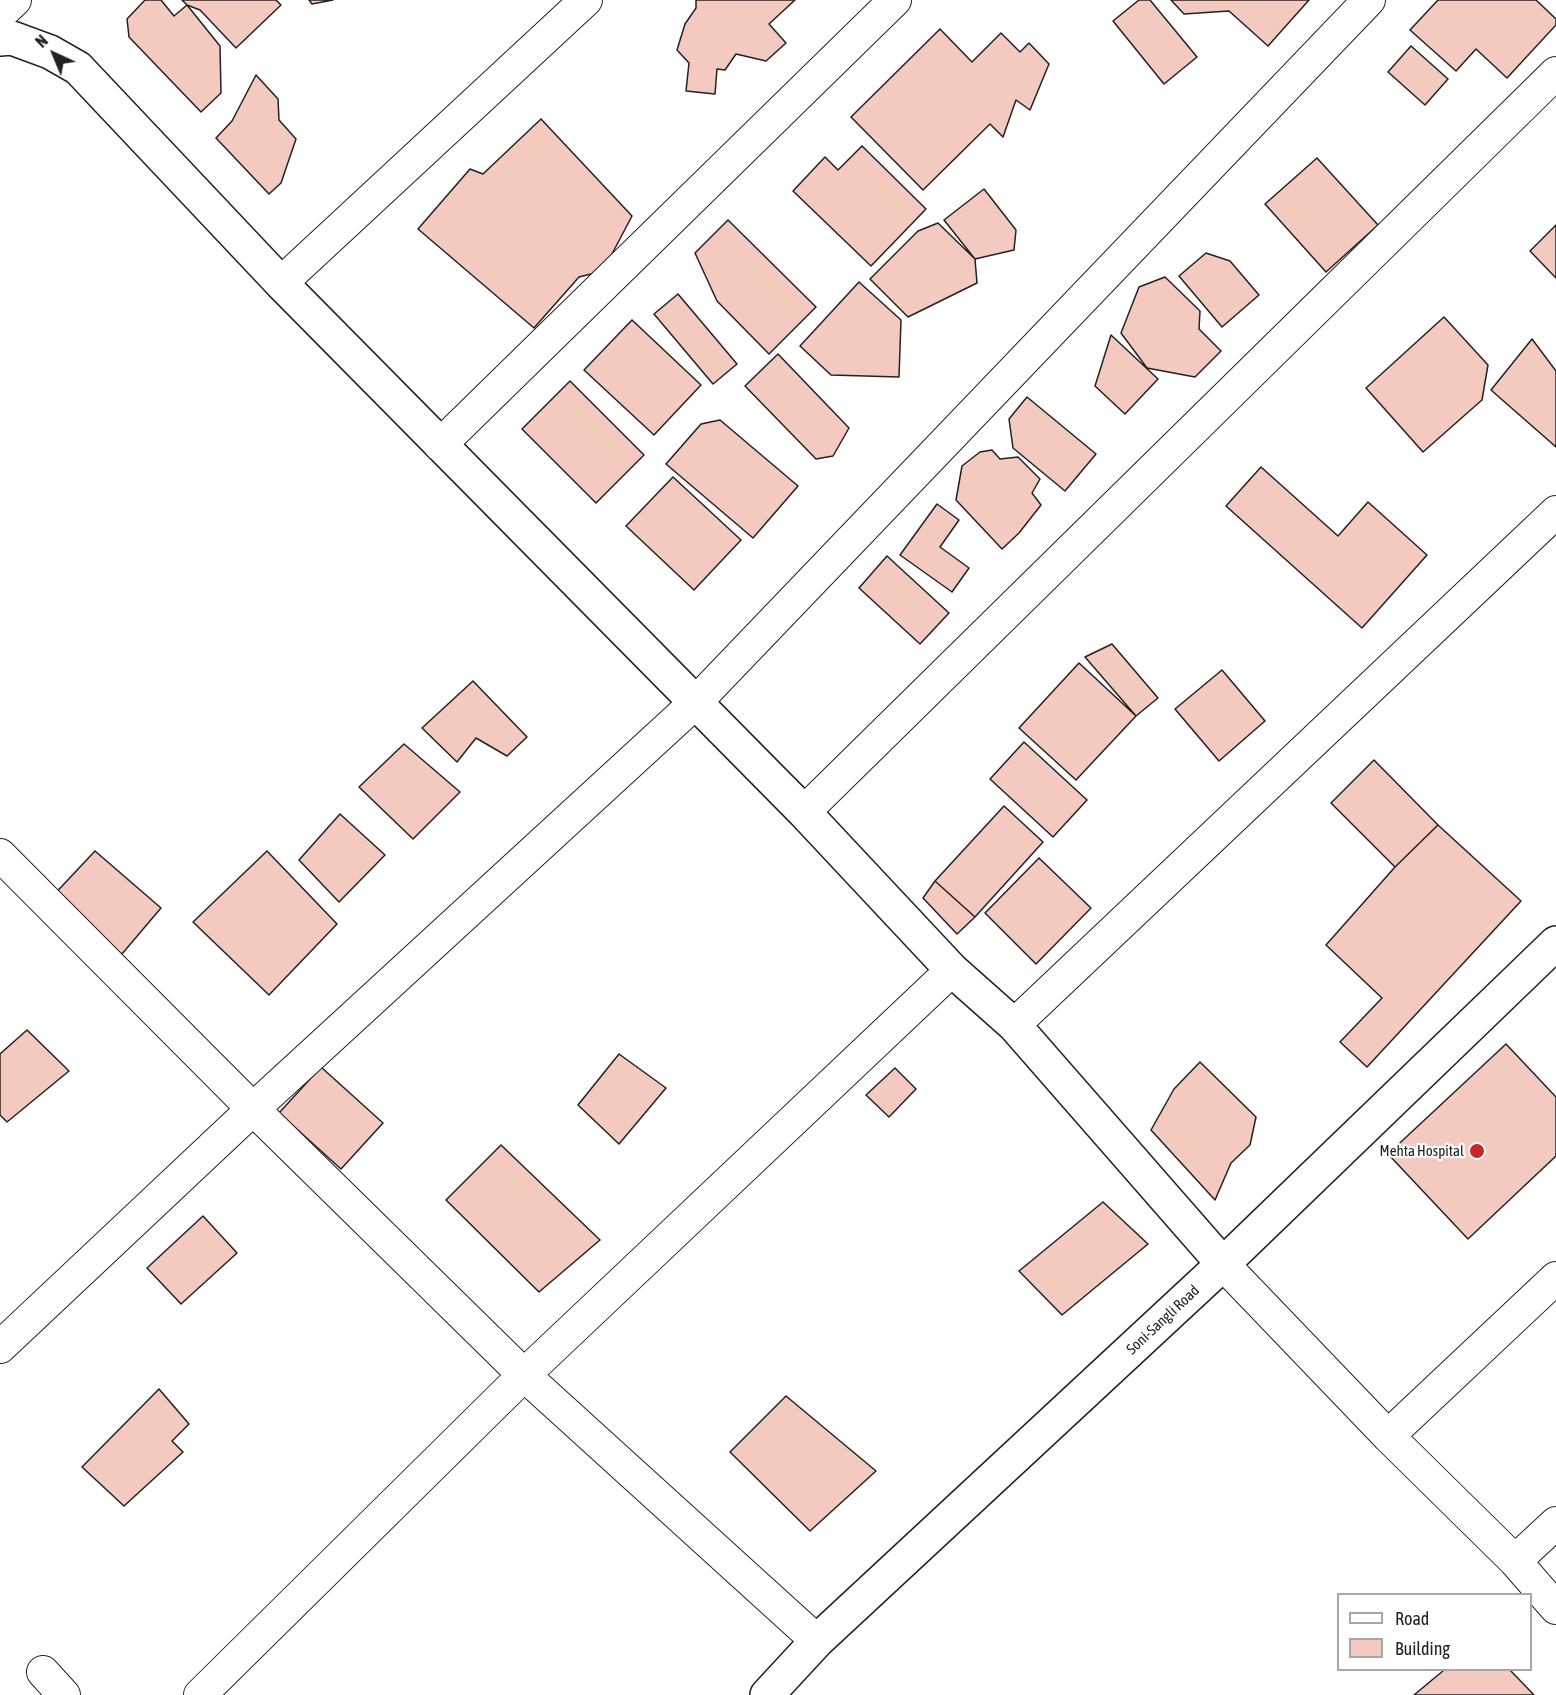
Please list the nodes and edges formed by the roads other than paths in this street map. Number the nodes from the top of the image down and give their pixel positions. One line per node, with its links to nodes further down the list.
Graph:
1 (15, 0): 5 (street)
2 (586, 0): 8 (street)
3 (895, 0): 9 (street)
4 (1369, 0): 11 (street)
5 (0, 14)
6 (0, 39): 8 (street)
7 (1556, 73): 12 (street)
8 (281, 283): 9 (street)
9 (440, 445): 11 (street)
10 (1556, 512): 16 (street)
11 (695, 703): 12 (street); 17 (street)
12 (804, 812): 15 (street)
13 (0, 855): 17 (street)
14 (1556, 943): 18 (street, Soni-Sangli Road)
15 (952, 970): 16 (street); 21 (street)
16 (1014, 1025): 18 (street)
17 (253, 1109): 20 (street); 21 (street)
18 (1223, 1264): 22 (street); 26 (street, Soni-Sangli Road)
19 (1556, 1278): 22 (street)
20 (0, 1347)
21 (524, 1375): 26 (street); 29 (street)
22 (1388, 1436): 24 (street)
23 (1556, 1523): 24 (street)
24 (1515, 1562): 25 (street)
25 (1556, 1608)
26 (817, 1641): 30 (street, Soni-Sangli Road)
27 (43, 1672): 28 (street)
28 (64, 1695)
29 (200, 1695)
30 (767, 1695)

